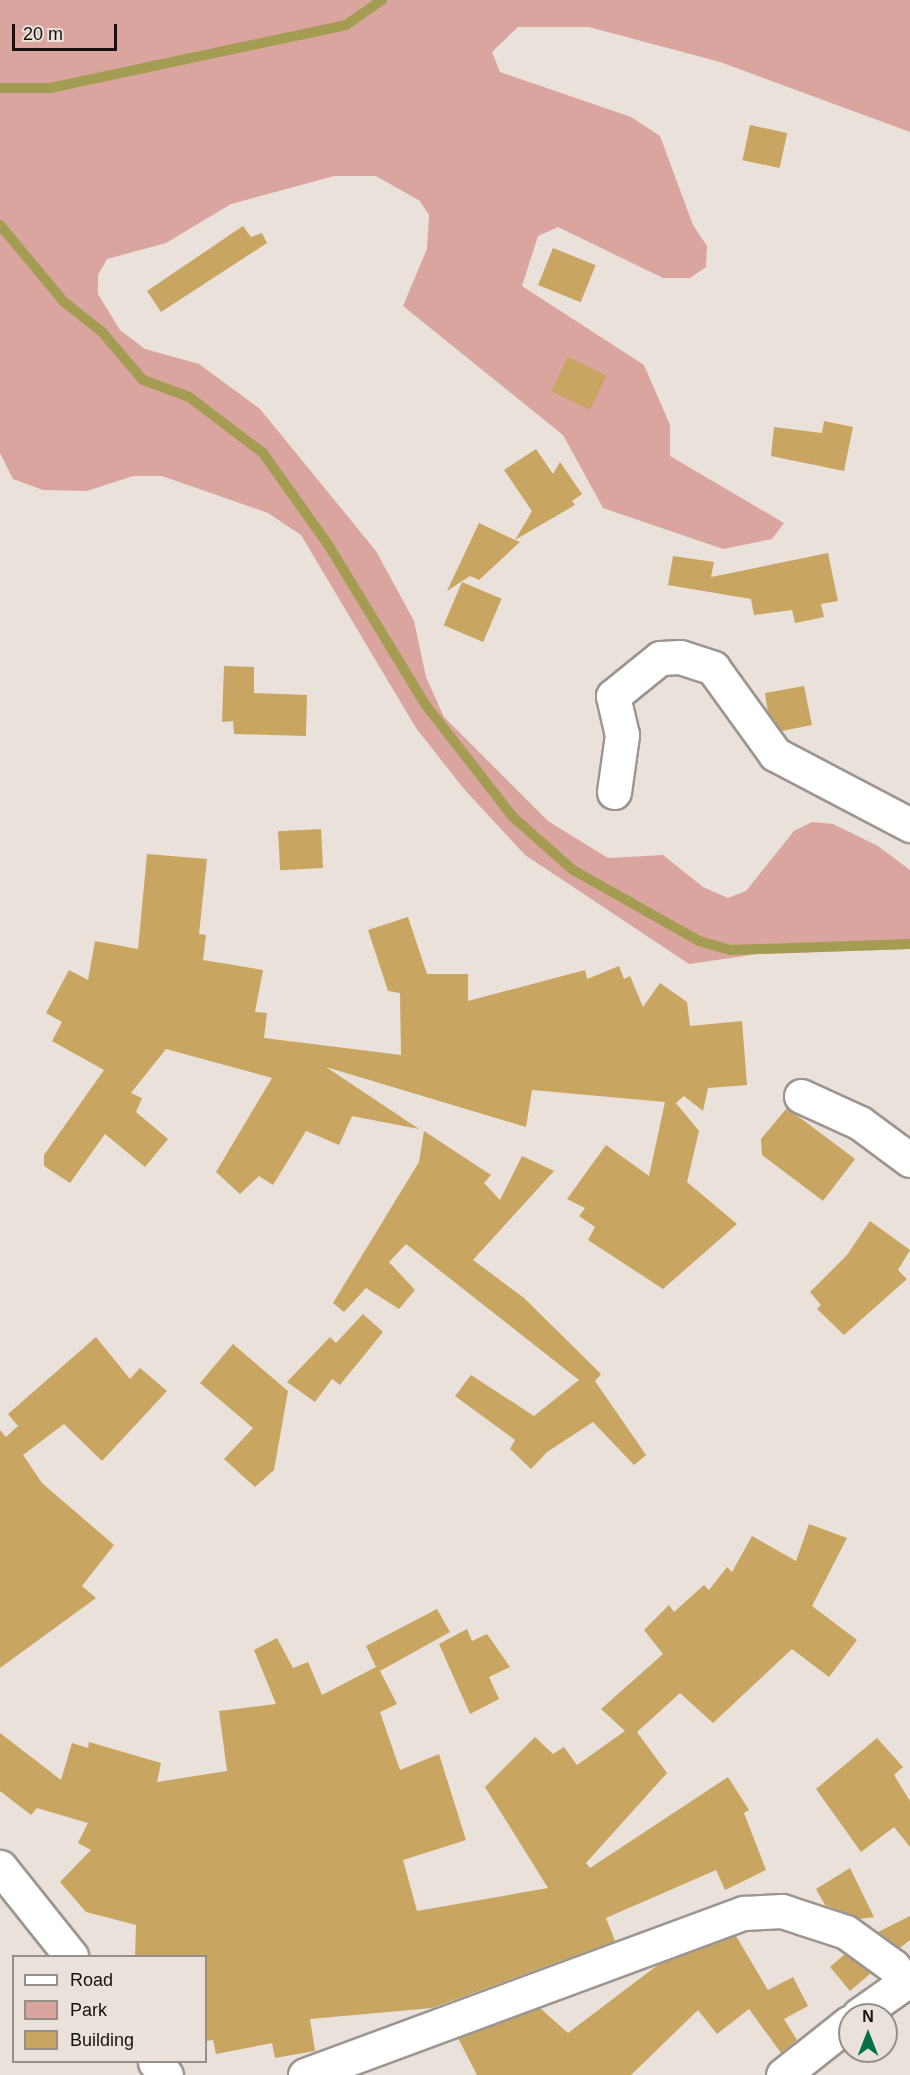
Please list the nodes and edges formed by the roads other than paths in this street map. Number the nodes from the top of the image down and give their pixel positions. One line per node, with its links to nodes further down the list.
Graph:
1 (614, 792): 2 (street)
2 (910, 825)
3 (801, 1096): 4 (street)
4 (910, 1160)
5 (0, 1867): 6 (street)
6 (70, 1955)
7 (908, 1980): 8 (street); 12 (street)
8 (876, 2003)
9 (838, 2031): 13 (street)
10 (157, 2063): 11 (street)
11 (166, 2075)
12 (304, 2075)
13 (783, 2075)

